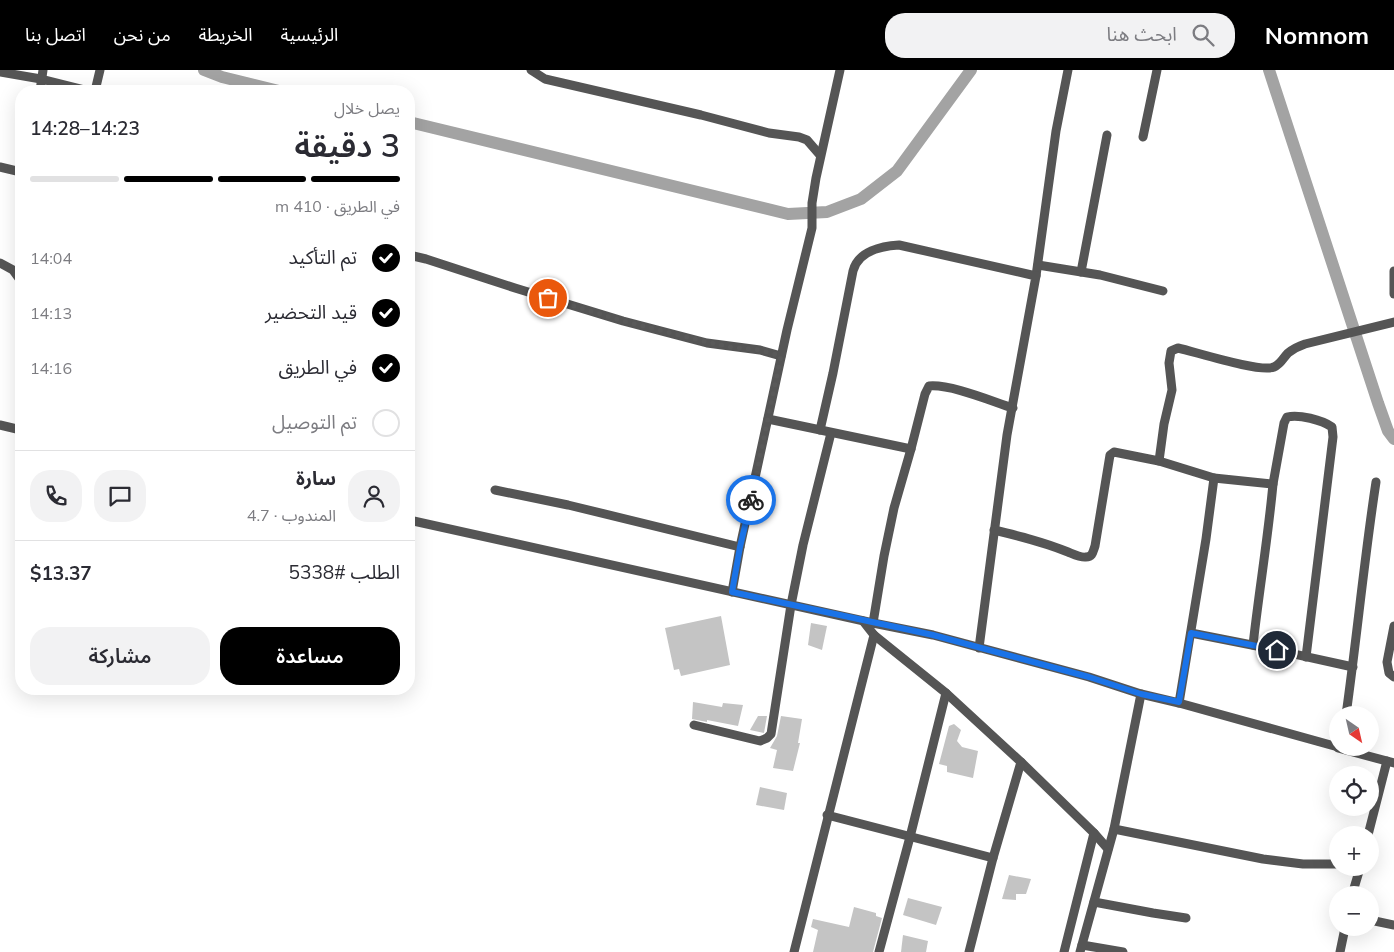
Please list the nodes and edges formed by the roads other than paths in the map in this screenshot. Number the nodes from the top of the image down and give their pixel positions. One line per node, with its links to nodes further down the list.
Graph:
1 (100, 70): 9 (street)
2 (532, 70): 12 (street)
3 (840, 70): 12 (street)
4 (1068, 70): 17 (street)
5 (1157, 70): 11 (street)
6 (0, 72): 7 (street)
7 (42, 75): 8 (street)
8 (71, 85)
9 (96, 85)
10 (1106, 135): 19 (street)
11 (1143, 136)
12 (820, 155): 25 (street)
13 (0, 167): 14 (street)
14 (15, 171)
15 (415, 257): 25 (street)
16 (0, 263): 20 (street)
17 (1038, 265): 19 (street); 21 (street)
18 (1394, 271): 23 (street)
19 (1081, 272): 22 (street)
20 (15, 273)
21 (1036, 276): 26 (street); 30 (street)
22 (1162, 291)
23 (1394, 294)
24 (1394, 322): 33 (street)
25 (781, 356): 27 (street)
26 (1013, 408): 32 (street); 39 (street)
27 (768, 419): 30 (street); 40 (street)
28 (0, 425): 29 (street)
29 (15, 429)
30 (820, 430): 31 (street)
31 (831, 433): 32 (street); 42 (street)
32 (911, 448): 44 (street)
33 (1159, 461): 34 (street); 39 (street)
34 (1214, 478): 36 (street); 46 (street)
35 (1376, 482): 51 (street)
36 (1273, 484): 48 (street); 50 (street)
37 (495, 490): 40 (street)
38 (415, 521): 41 (street)
39 (994, 530): 49 (street)
40 (740, 547): 41 (street)
41 (732, 592): 42 (street)
42 (790, 605): 43 (street); 57 (street)
43 (863, 621): 44 (street); 47 (street)
44 (873, 623): 49 (street)
45 (1394, 626): 52 (street)
46 (1191, 633): 48 (street); 55 (street)
47 (874, 635): 53 (street); 62 (street)
48 (1254, 645): 50 (street)
49 (979, 648): 54 (street)
50 (1306, 657): 51 (street)
51 (1353, 667): 56 (street)
52 (1394, 677)
53 (946, 693): 60 (street); 66 (street)
54 (1141, 694): 55 (street); 64 (street)
55 (1179, 702): 58 (street)
56 (1347, 706)
57 (694, 725)
58 (1329, 745)
59 (1369, 756): 61 (street)
60 (1021, 762): 65 (street); 68 (street)
61 (1391, 762): 63 (street)
62 (827, 815): 66 (street); 76 (street)
63 (1371, 826)
64 (1114, 829): 67 (street); 69 (street)
65 (1094, 833): 67 (street); 79 (street)
66 (910, 837): 68 (street); 77 (street)
67 (1108, 849): 70 (street)
68 (993, 858): 78 (street)
69 (1329, 864)
70 (1094, 902): 71 (street); 75 (street)
71 (1186, 918)
72 (1379, 922): 73 (street)
73 (1394, 926)
74 (1343, 936): 81 (street)
75 (1081, 948): 80 (street)
76 (794, 952)
77 (879, 952)
78 (968, 952)
79 (1064, 952)
80 (1123, 952)
81 (1340, 952)

